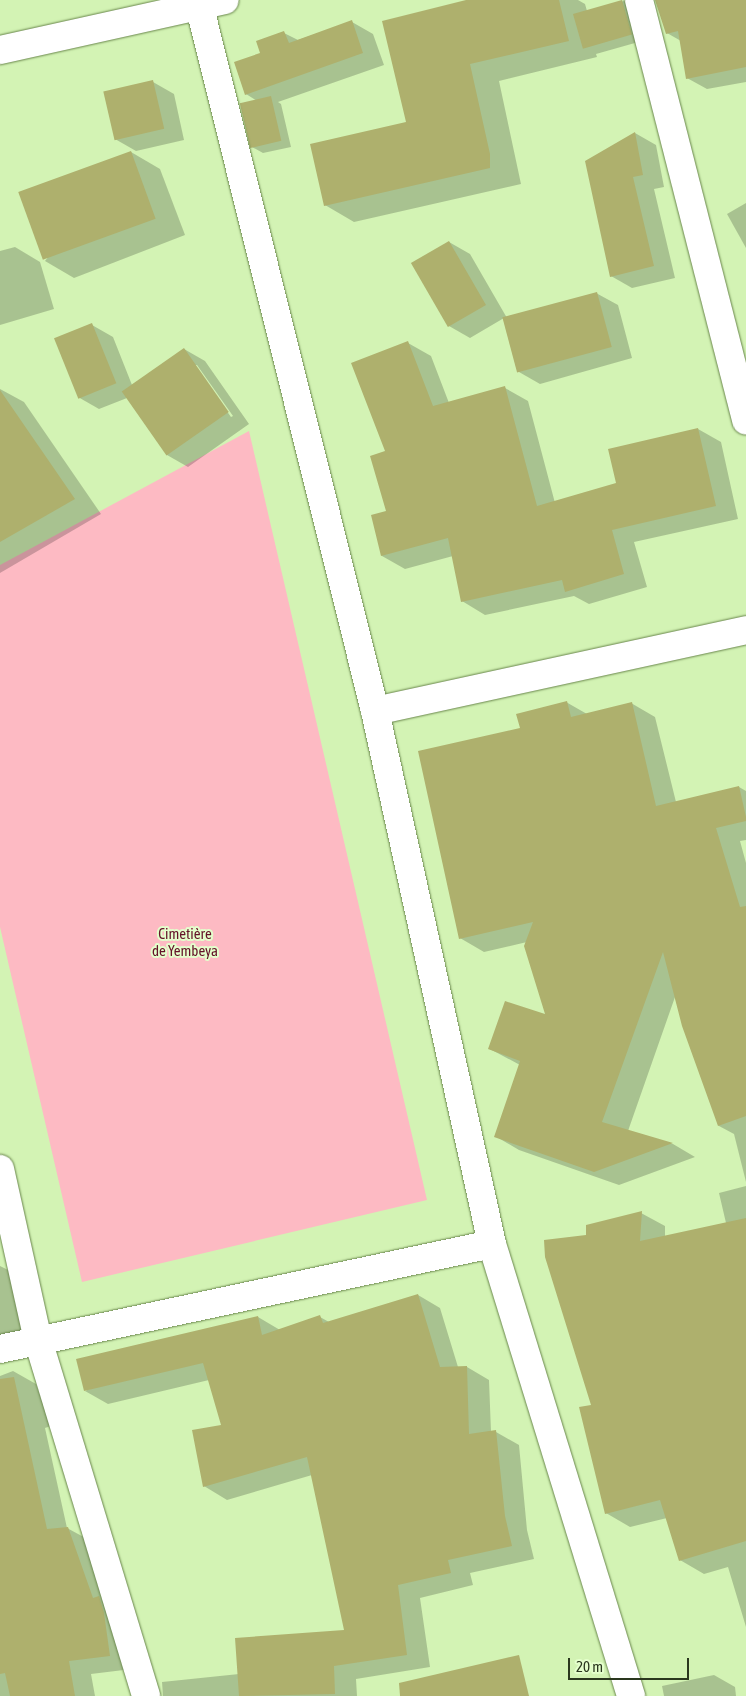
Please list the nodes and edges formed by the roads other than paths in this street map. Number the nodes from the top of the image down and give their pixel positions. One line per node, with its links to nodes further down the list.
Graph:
1 (639, 0): 4 (street)
2 (208, 2): 3 (street); 6 (street)
3 (0, 50)
4 (746, 421)
5 (746, 630): 6 (street)
6 (375, 711): 8 (street)
7 (0, 1169): 9 (street)
8 (492, 1244): 9 (street); 12 (street)
9 (38, 1340): 10 (street); 11 (street)
10 (0, 1349)
11 (146, 1696)
12 (631, 1696)

